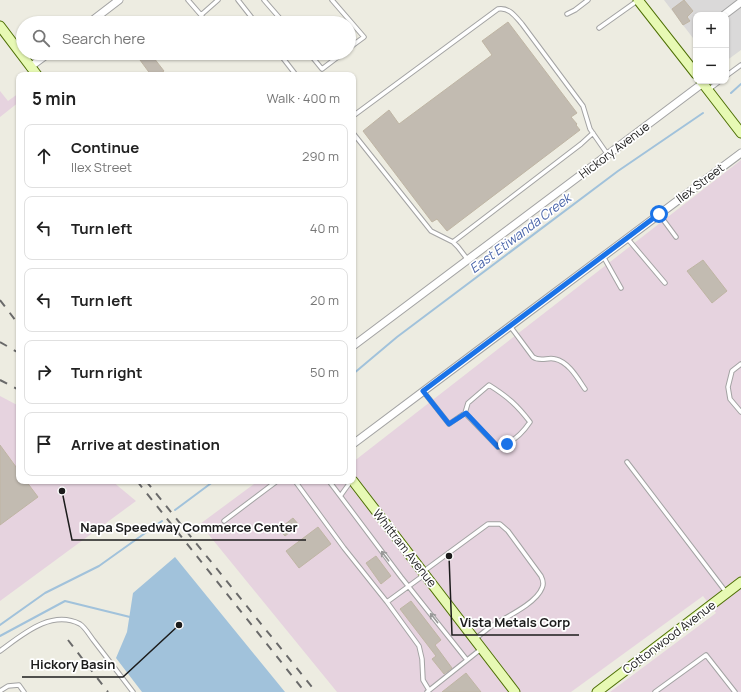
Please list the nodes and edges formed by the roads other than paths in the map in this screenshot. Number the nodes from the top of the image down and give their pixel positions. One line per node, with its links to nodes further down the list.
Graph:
1 (119, 0): 13 (street)
2 (188, 0): 12 (lane)
3 (218, 0): 12 (lane)
4 (238, 0): 14 (lane)
5 (264, 0): 15 (lane)
6 (332, 0): 16 (lane)
7 (588, 0): 11 (lane)
8 (638, 0): 19 (lane); 29 (street)
9 (741, 2): 10 (street)
10 (728, 12)
11 (567, 14)
12 (200, 15)
13 (98, 16)
14 (251, 16)
15 (278, 16)
16 (346, 16)
17 (0, 26): 21 (street)
18 (356, 28): 20 (lane)
19 (599, 28)
20 (356, 43)
21 (16, 47)
22 (26, 60): 28 (street)
23 (39, 60): 28 (street)
24 (285, 60): 31 (lane)
25 (315, 60): 26 (lane)
26 (334, 60)
27 (741, 65): 32 (lane)
28 (30, 66): 30 (street)
29 (693, 70)
30 (35, 72)
31 (294, 72)
32 (729, 74)
33 (704, 85): 36 (street); 39 (street, Hickory Avenue)
34 (356, 114): 35 (lane)
35 (593, 133): 39 (lane); 43 (lane)
36 (741, 133)
37 (356, 138): 43 (lane)
38 (741, 153): 40 (street, Ilex Street)
39 (608, 155): 45 (street, Hickory Avenue)
40 (659, 214): 41 (lane); 42 (street, Ilex Street)
41 (676, 237)
42 (627, 238): 44 (street, Ilex Street); 46 (lane)
43 (453, 242): 45 (lane)
44 (603, 256): 47 (lane); 48 (street, Ilex Street)
45 (468, 260): 49 (street, Hickory Avenue)
46 (665, 283)
47 (621, 288)
48 (510, 326): 51 (lane); 52 (street, Ilex Street)
49 (356, 344)
50 (741, 364): 53 (lane)
51 (585, 389)
52 (423, 391): 54 (lane); 55 (street, Ilex Street)
53 (741, 412)
54 (466, 413): 54 (lane)
55 (356, 442)
56 (627, 462): 67 (lane)
57 (273, 484): 63 (lane)
58 (297, 484): 68 (lane)
59 (332, 484): 62 (lane)
60 (350, 484): 62 (lane)
61 (354, 484): 64 (street, Whittram Avenue)
62 (341, 495): 66 (lane, one-way to 62)
63 (224, 521)
64 (424, 573): 66 (lane); 69 (street, Whittram Avenue); 69 (lane)
65 (741, 582): 67 (street, Cottonwood Avenue)
66 (409, 586): 68 (lane); 72 (lane, one-way to 66)
67 (726, 593): 79 (street, Cottonwood Avenue)
68 (387, 602): 74 (lane)
69 (475, 640): 70 (street, Whittram Avenue)
70 (482, 649): 72 (lane); 78 (street, Whittram Avenue)
71 (0, 651): 77 (lane)
72 (467, 660): 74 (lane)
73 (661, 690): 80 (lane); 81 (lane)
74 (428, 691)
75 (0, 692): 76 (lane)
76 (24, 692)
77 (133, 692)
78 (515, 692)
79 (597, 692)
80 (655, 692)
81 (735, 692)

